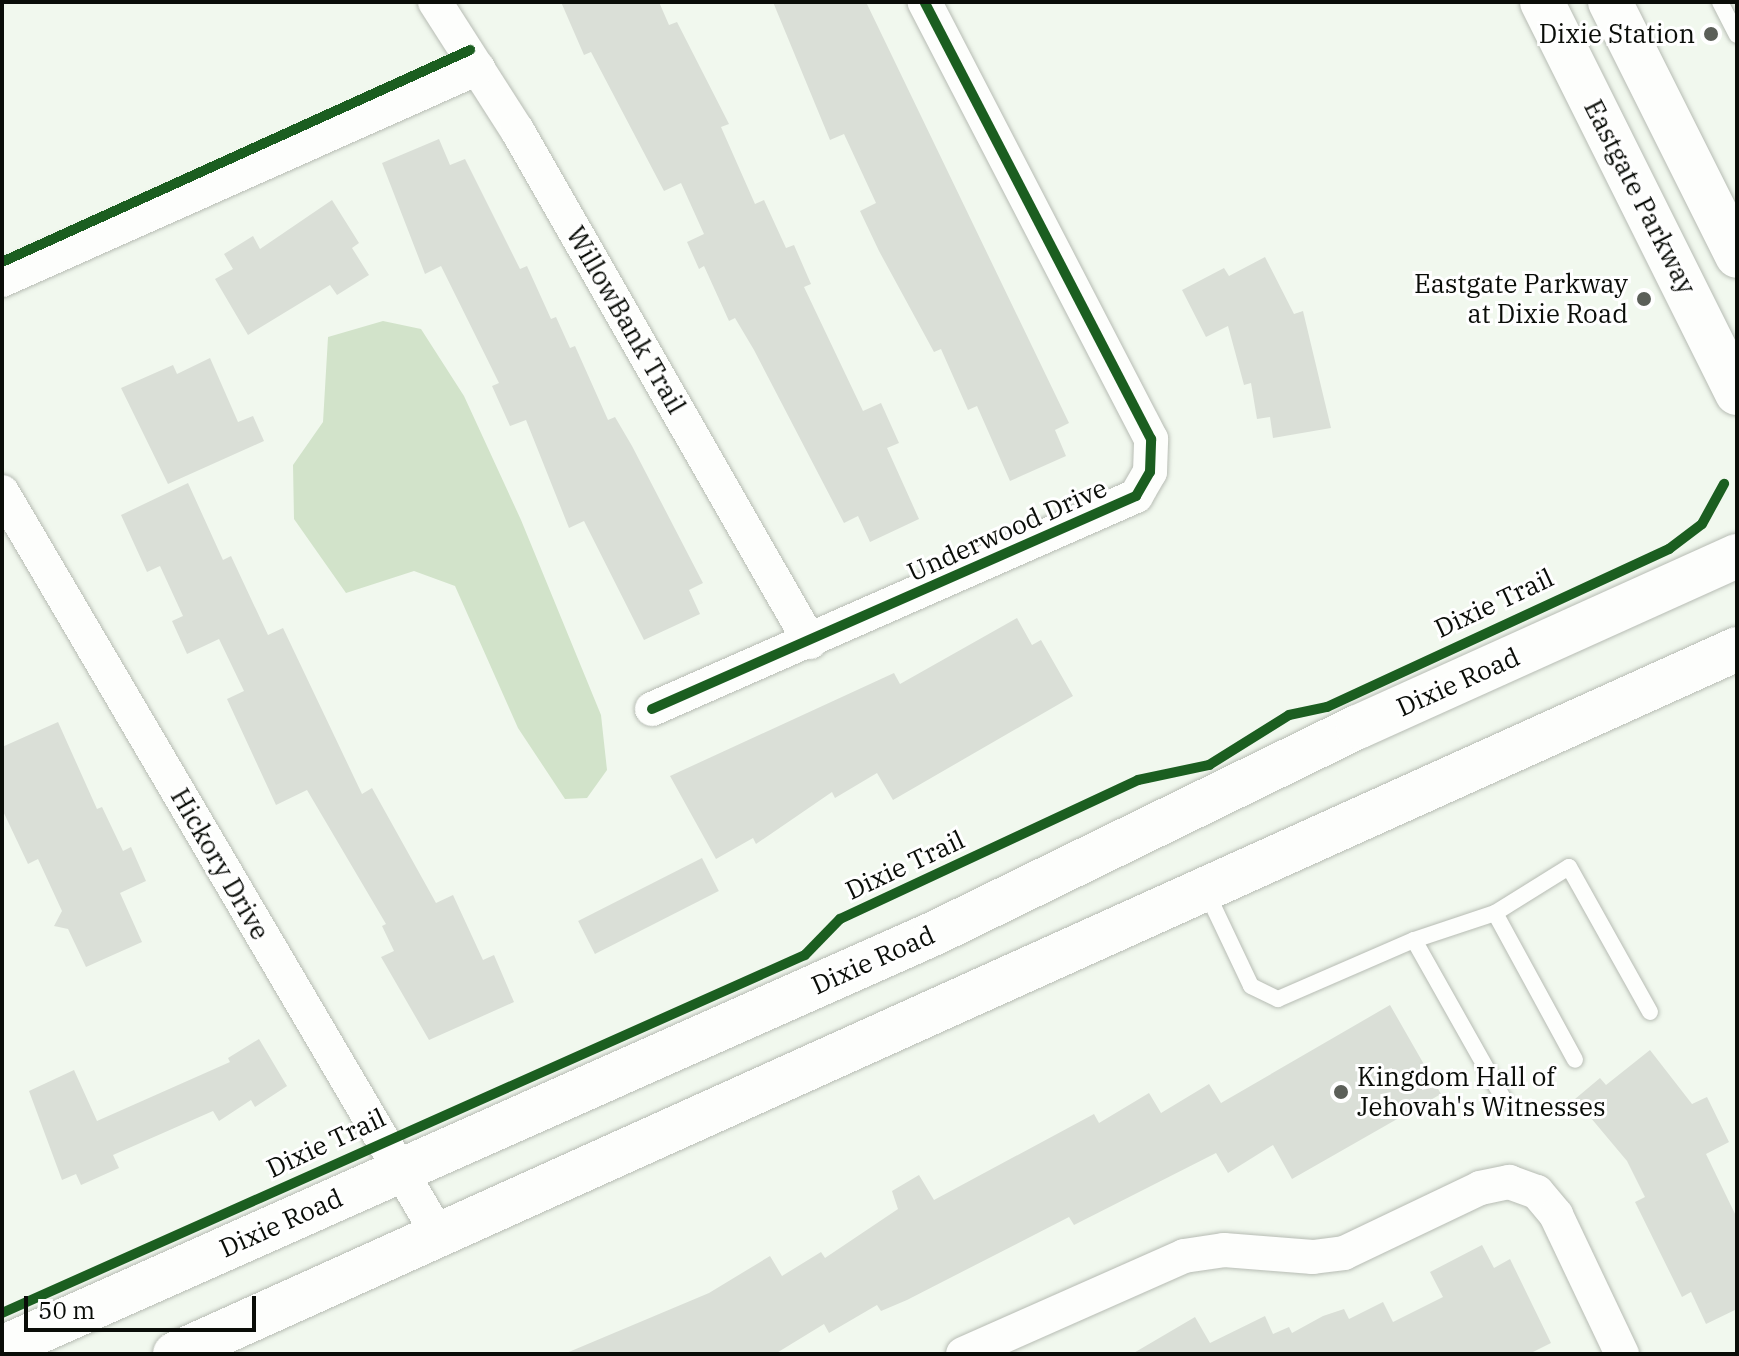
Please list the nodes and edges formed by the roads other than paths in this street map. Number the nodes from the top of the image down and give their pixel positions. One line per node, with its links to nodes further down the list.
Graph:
1 (435, 2): 7 (street, WillowBank Trail)
2 (924, 2): 13 (street, Underwood Drive)
3 (1542, 2): 10 (main road, Eastgate Parkway)
4 (1610, 2): 8 (main road)
5 (1720, 2): 6 (lane)
6 (1737, 35)
7 (478, 68): 9 (street); 13 (street, WillowBank Trail)
8 (1737, 256)
9 (2, 280)
10 (1737, 393)
11 (2, 492): 24 (street, Hickory Drive)
12 (1737, 556): 24 (main road, Dixie Road)
13 (810, 642): 17 (street, Underwood Drive)
14 (1737, 649): 15 (main road)
15 (1688, 671): 16 (main road); 18 (main road)
16 (1737, 678)
17 (652, 709)
18 (1205, 889): 20 (lane); 25 (main road)
19 (1495, 913): 20 (lane); 21 (lane); 22 (lane)
20 (1414, 940): 23 (lane)
21 (1650, 1012)
22 (1575, 1060)
23 (1504, 1100)
24 (400, 1171): 25 (street, Hickory Drive); 26 (main road, Dixie Road)
25 (439, 1236): 27 (main road)
26 (2, 1348)
27 (175, 1354)
28 (963, 1354): 29 (street)
29 (1622, 1354)

